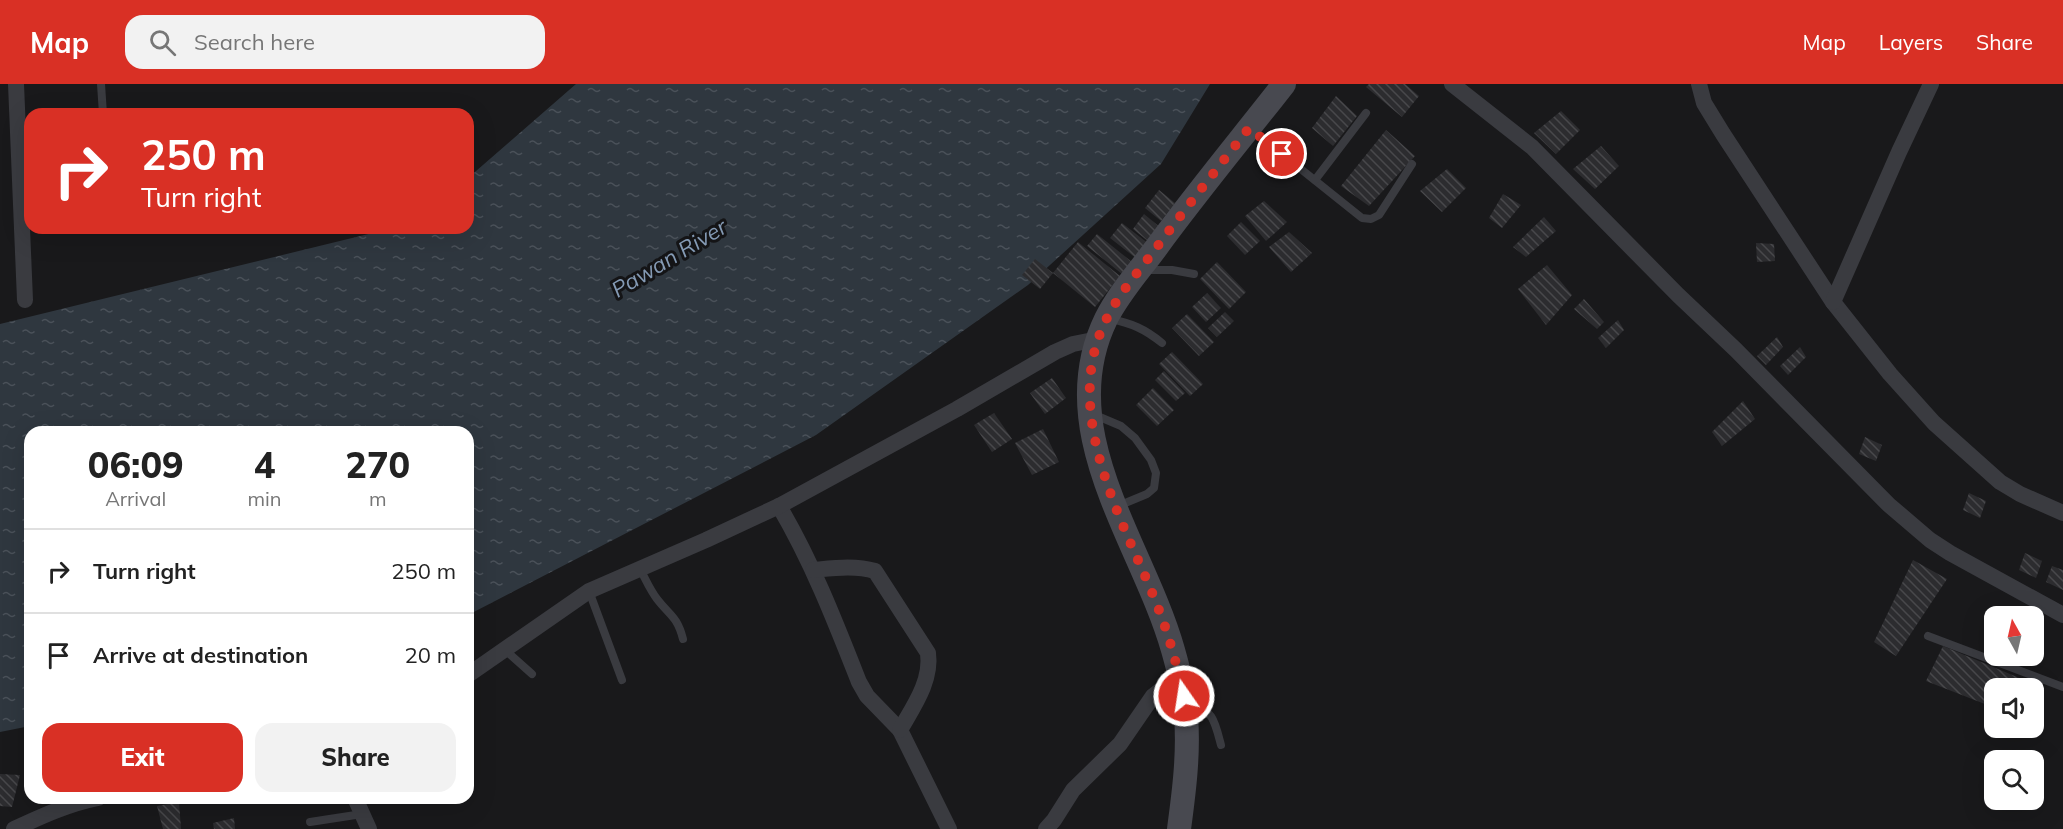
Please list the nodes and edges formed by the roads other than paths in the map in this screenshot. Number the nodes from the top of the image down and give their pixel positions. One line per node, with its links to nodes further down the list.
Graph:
1 (16, 84): 14 (street)
2 (101, 84): 7 (lane)
3 (1284, 84): 9 (street)
4 (1452, 84): 25 (street)
5 (1699, 84): 15 (street)
6 (1931, 84): 15 (street)
7 (103, 108)
8 (1366, 113): 11 (lane)
9 (1249, 128): 11 (lane); 12 (street)
10 (1412, 164): 11 (lane)
11 (1315, 180)
12 (1139, 270): 13 (lane); 16 (street)
13 (1194, 274)
14 (25, 300)
15 (1833, 302): 21 (street)
16 (1102, 329): 17 (lane); 18 (street); 19 (street)
17 (1162, 343)
18 (1090, 412): 20 (street); 20 (lane)
19 (779, 506): 22 (street); 23 (street)
20 (1115, 507): 32 (street)
21 (2063, 513)
22 (640, 569): 24 (street); 27 (lane)
23 (813, 570): 34 (street); 34 (street)
24 (588, 591): 28 (street); 31 (lane)
25 (2063, 615)
26 (1928, 636): 33 (lane)
27 (683, 639)
28 (505, 650): 29 (street); 30 (lane)
29 (474, 671)
30 (532, 675)
31 (622, 680)
32 (1182, 686): 35 (lane); 42 (street); 43 (street)
33 (2063, 687)
34 (900, 730): 41 (street)
35 (1221, 745)
36 (72, 804): 40 (street)
37 (358, 804): 39 (street)
38 (310, 822): 39 (lane)
39 (366, 822)
40 (14, 829)
41 (949, 829)
42 (1046, 829)
43 (1179, 829)

